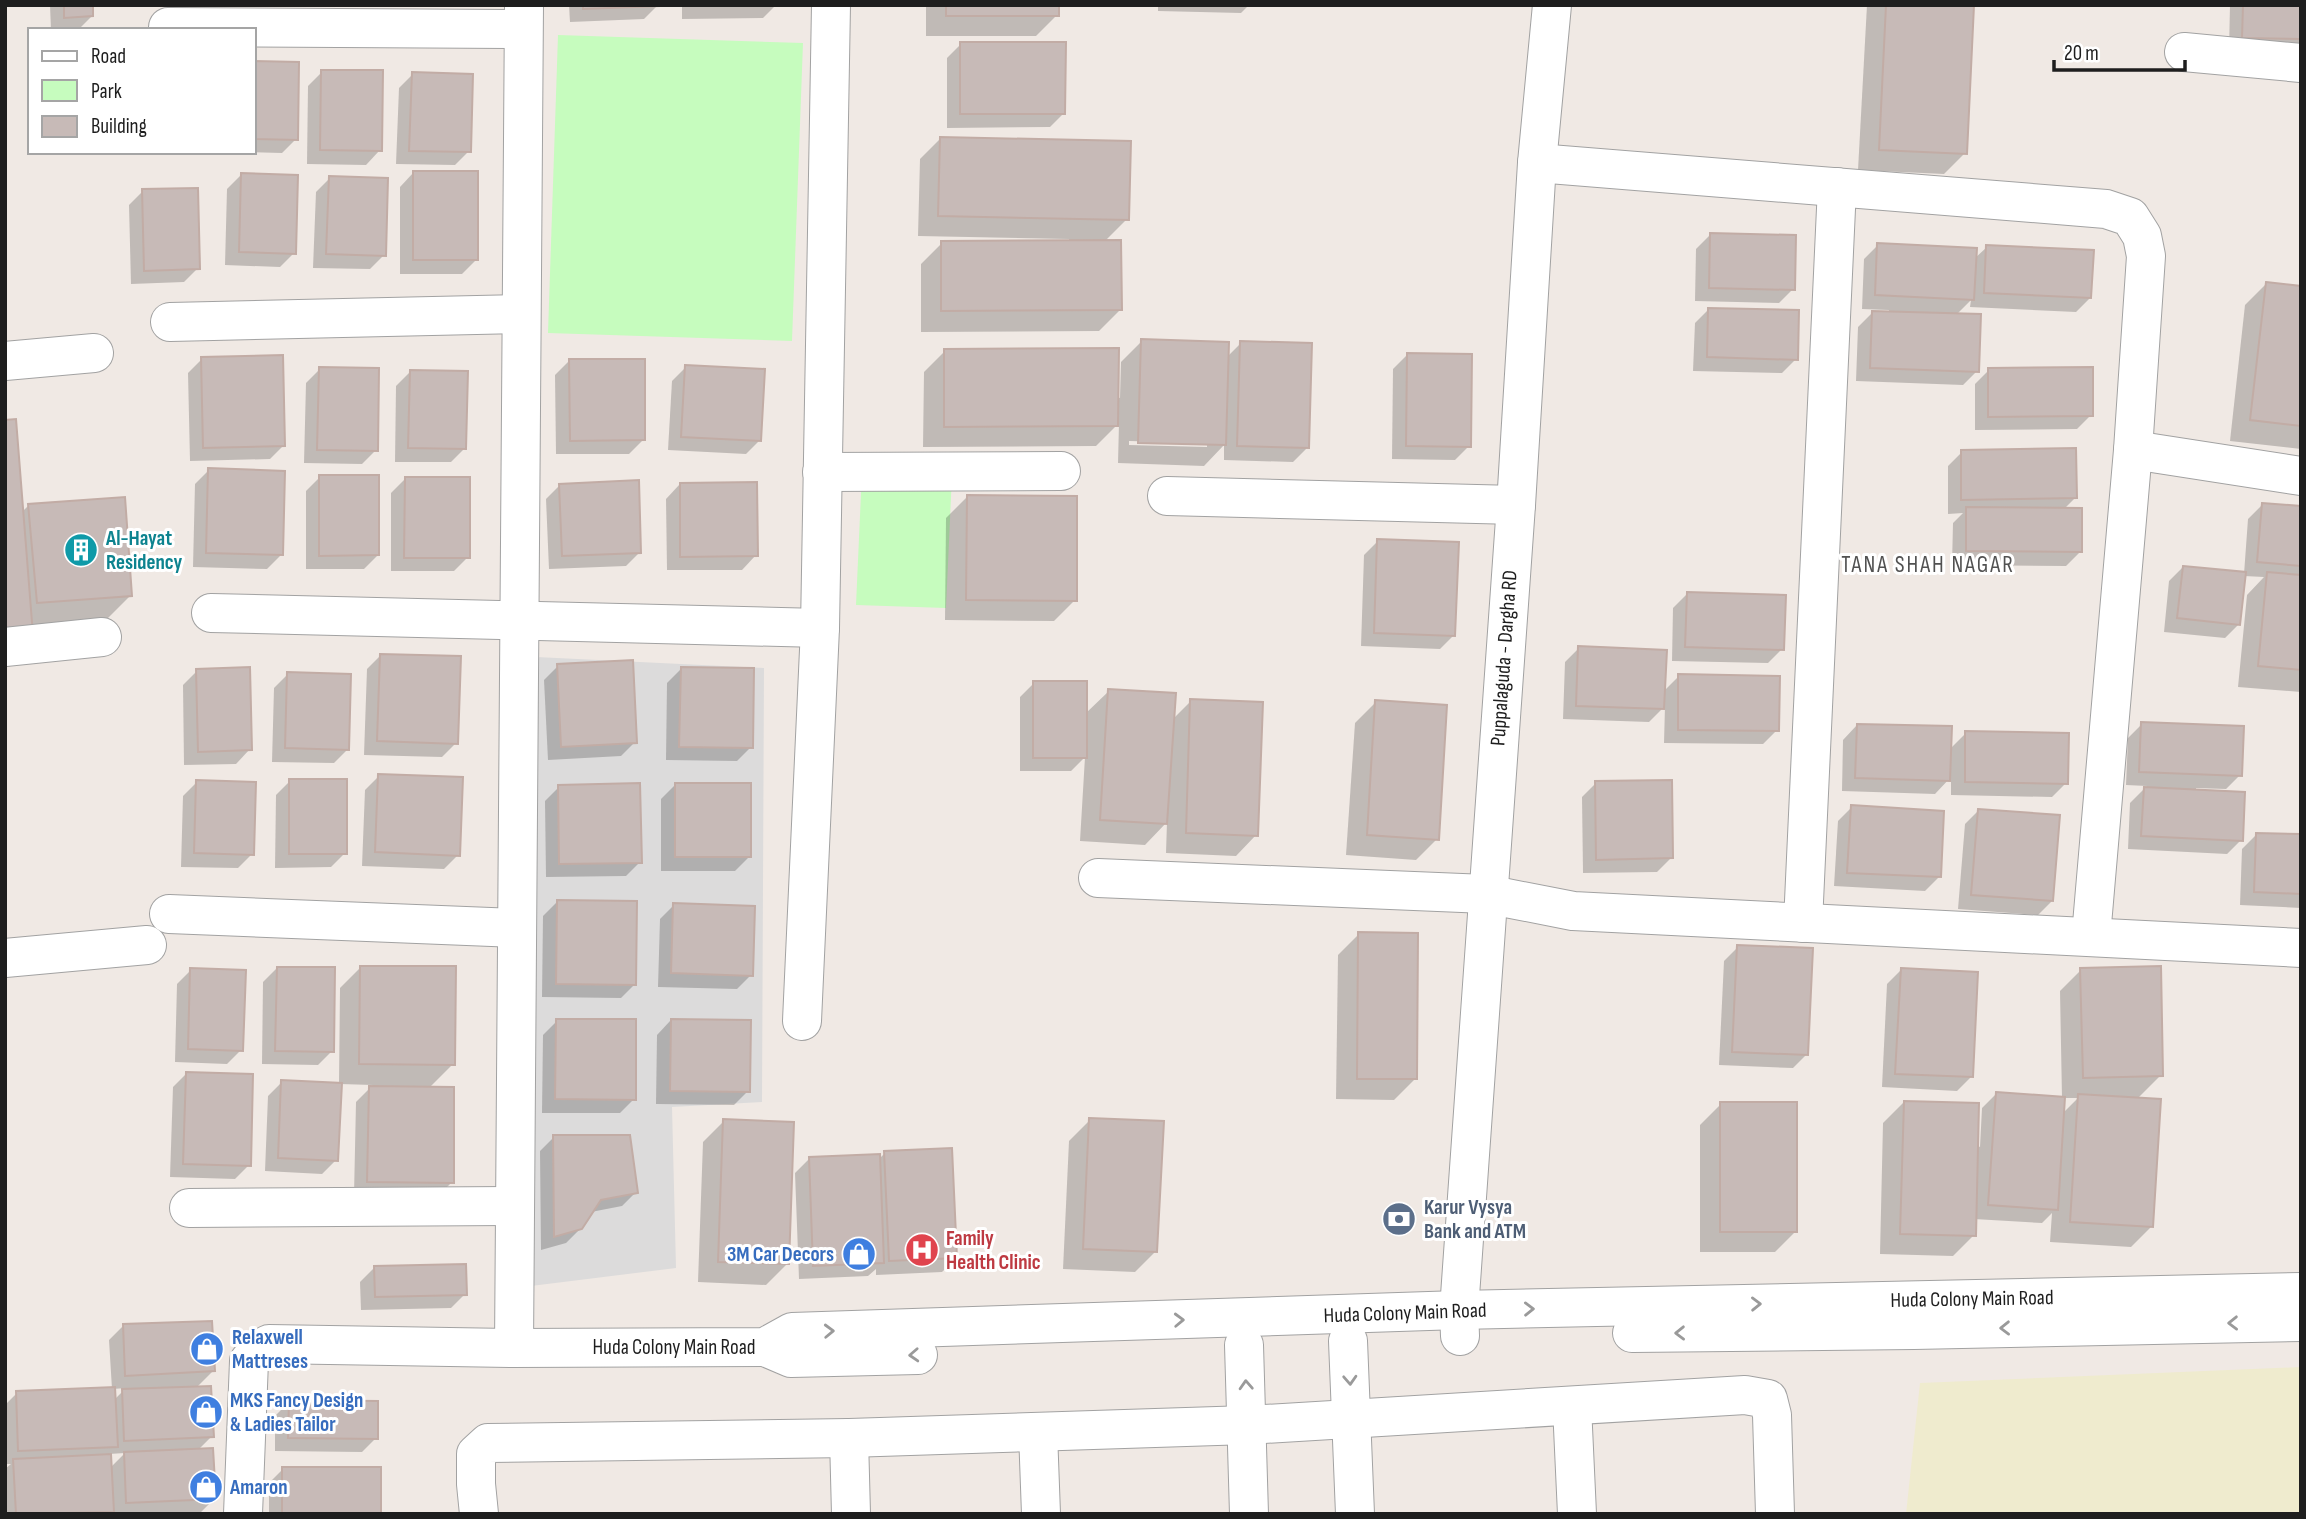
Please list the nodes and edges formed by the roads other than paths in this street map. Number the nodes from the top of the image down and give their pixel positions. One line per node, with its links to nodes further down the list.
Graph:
1 (831, 5): 15 (street)
2 (1552, 5): 7 (street, Puppalaguda - Dargha RD)
3 (523, 17): 4 (street); 9 (street)
4 (168, 27)
5 (2184, 52): 6 (street)
6 (2301, 63)
7 (1536, 163): 8 (street); 18 (street, Puppalaguda - Dargha RD)
8 (1837, 187): 13 (street); 27 (street)
9 (521, 314): 10 (street); 20 (street)
10 (170, 322)
11 (93, 353): 12 (street)
12 (5, 361)
13 (2133, 450): 16 (street); 29 (street)
14 (1061, 471): 15 (street)
15 (822, 472): 21 (street)
16 (2301, 475)
17 (1167, 496): 18 (street)
18 (1516, 505): 25 (street, Puppalaguda - Dargha RD)
19 (211, 613): 20 (street)
20 (519, 622): 21 (street); 28 (street)
21 (820, 628): 33 (street)
22 (102, 637): 23 (street)
23 (5, 647)
24 (1098, 878): 25 (street)
25 (1486, 894): 27 (street); 38 (street, Puppalaguda - Dargha RD)
26 (169, 914): 28 (street)
27 (1803, 923): 29 (street)
28 (517, 928): 34 (street)
29 (2091, 936): 31 (street)
30 (147, 945): 32 (street)
31 (2301, 948)
32 (5, 958)
33 (802, 1021)
34 (514, 1206): 35 (street); 42 (street)
35 (190, 1208)
36 (2301, 1292): 38 (street, Huda Colony Main Road, one-way to 36)
37 (2301, 1322): 38 (street, one-way to 38)
38 (1459, 1323): 39 (street); 41 (street, Huda Colony Main Road, one-way to 38)
39 (1348, 1341): 40 (street); 44 (street, one-way to 44)
40 (1244, 1345): 41 (street, one-way to 41); 45 (street, one-way to 40)
41 (783, 1346): 42 (street, Huda Colony Main Road)
42 (514, 1348): 48 (street, Huda Colony Main Road)
43 (1572, 1406): 44 (street); 54 (street); 55 (street)
44 (1352, 1419): 45 (street); 53 (street)
45 (1248, 1425): 46 (street); 52 (street)
46 (1038, 1432): 47 (street); 51 (street)
47 (849, 1438): 49 (street); 50 (street)
48 (243, 1514)
49 (479, 1514)
50 (851, 1514)
51 (1041, 1514)
52 (1249, 1514)
53 (1355, 1514)
54 (1577, 1514)
55 (1775, 1514)

